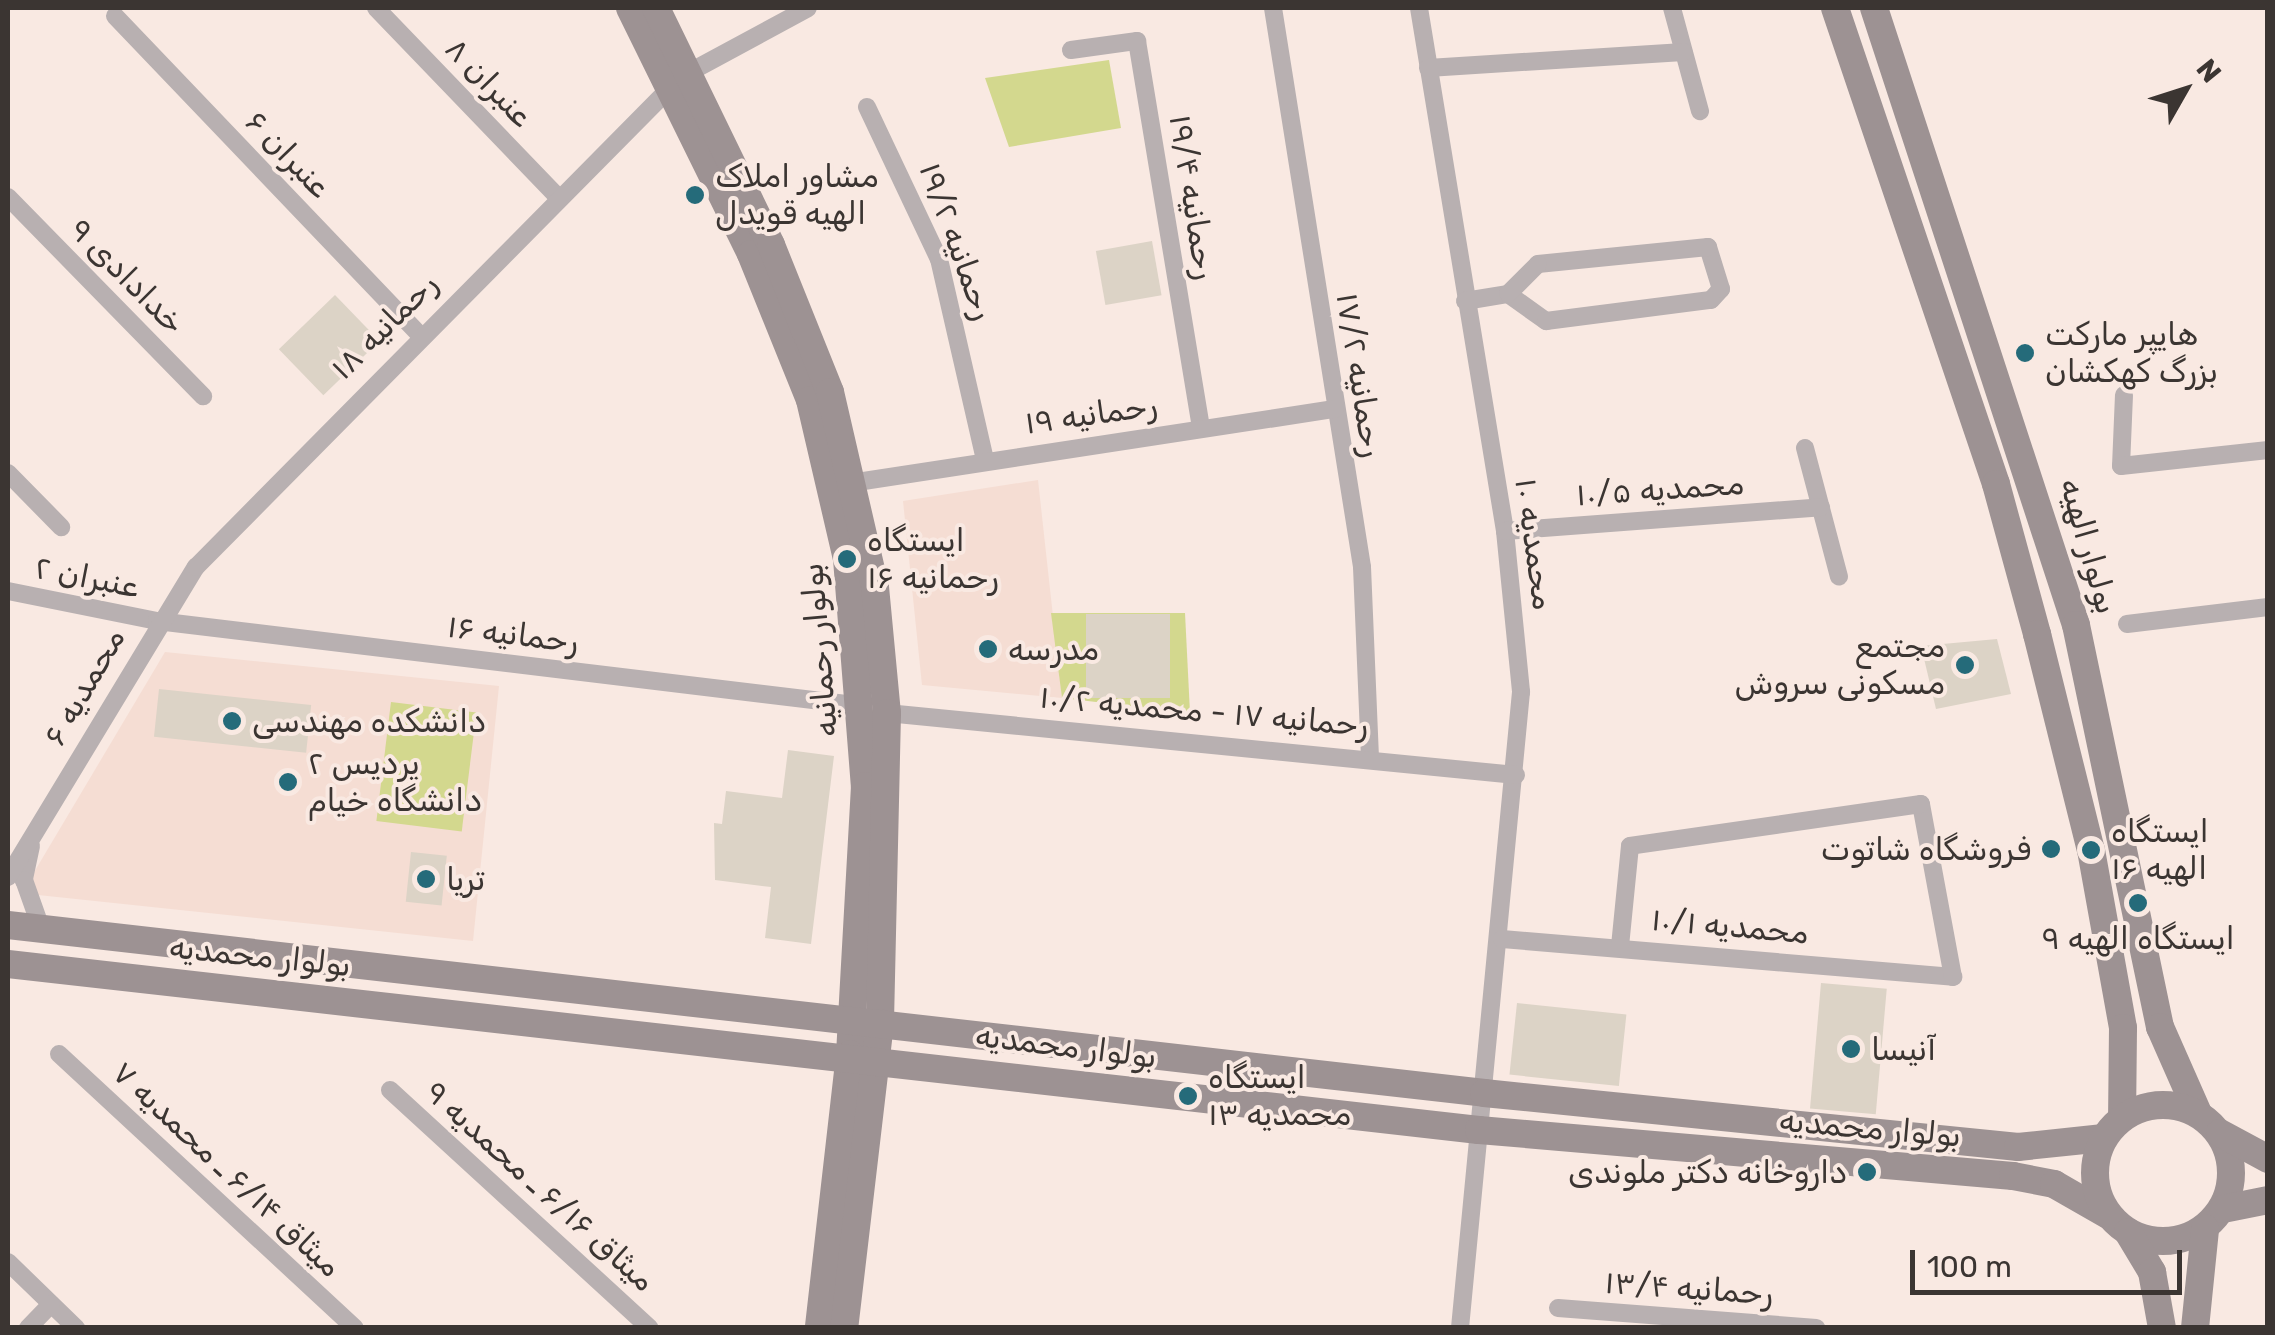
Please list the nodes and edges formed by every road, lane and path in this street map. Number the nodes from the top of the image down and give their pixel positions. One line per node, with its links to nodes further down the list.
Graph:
1 (376, 8): 18 (street, عنبران ۸)
2 (630, 8): 14 (main road, بولوار رحمانیه)
3 (656, 8): 14 (main road, بولوار رحمانیه)
4 (808, 8): 14 (street, رحمانیه ۱۸)
5 (1273, 8): 24 (street, رحمانیه ۱۷/۲)
6 (1419, 8): 13 (street, محمدیه ۱۰)
7 (1672, 8): 12 (street)
8 (1835, 8): 56 (main road)
9 (1874, 8): 55 (main road, بولوار الهیه)
10 (116, 16): 21 (street, عنبران ۶)
11 (1070, 50): 25 (street, رحمانیه ۱۹/۴)
12 (1684, 52): 13 (street); 16 (street)
13 (1428, 68): 20 (street, محمدیه ۱۰)
14 (678, 81): 18 (street, رحمانیه ۱۸); 30 (main road, بولوار رحمانیه); 39 (main road, بولوار رحمانیه)
15 (866, 107): 28 (street, رحمانیه ۱۹/۲)
16 (1700, 110)
17 (8, 198): 23 (street, خدادادی ۹)
18 (559, 198): 21 (street, رحمانیه ۱۸)
19 (1508, 294): 19 (street); 20 (street)
20 (1464, 301): 33 (street, محمدیه ۱۰)
21 (418, 334): 37 (street, رحمانیه ۱۸)
22 (2124, 394): 27 (street)
23 (203, 396)
24 (1334, 409): 25 (street, رحمانیه ۱۹); 40 (street, رحمانیه ۱۷/۲)
25 (1201, 428): 28 (street, رحمانیه ۱۹)
26 (1805, 448): 31 (street)
27 (2268, 450)
28 (985, 460): 30 (street, رحمانیه ۱۹)
29 (8, 473): 32 (street)
30 (857, 482): 39 (main road, بولوار رحمانیه)
31 (1820, 507): 33 (street, محمدیه ۱۰/۵); 34 (street)
32 (61, 527)
33 (1505, 531): 41 (street, محمدیه ۱۰)
34 (1839, 577)
35 (8, 591): 37 (street, عنبران ۲)
36 (2268, 607): 38 (street)
37 (156, 621): 39 (street, رحمانیه ۱۶); 42 (street, محمدیه ۶)
38 (2127, 624)
39 (875, 710): 40 (street, رحمانیه ۱۷ - محمدیه ۱۰/۲); 49 (main road, بولوار رحمانیه); 50 (main road, بولوار رحمانیه)
40 (1370, 754): 41 (street, رحمانیه ۱۷ - محمدیه ۱۰/۲)
41 (1516, 774): 46 (street, محمدیه ۱۰)
42 (34, 836): 43 (street, محمدیه ۶); 45 (street, محمدیه ۶)
43 (8, 876)
44 (8, 925): 45 (main road, بولوار محمدیه)
45 (41, 928): 49 (main road, بولوار محمدیه)
46 (1502, 939): 47 (street, محمدیه ۱۰/۱); 54 (street, محمدیه ۱۰)
47 (1620, 946): 47 (street, محمدیه ۱۰/۱)
48 (8, 964): 52 (main road, بولوار محمدیه)
49 (851, 1018): 50 (main road, بولوار محمدیه); 52 (main road, بولوار رحمانیه)
50 (880, 1022): 52 (main road, بولوار رحمانیه); 54 (main road, بولوار محمدیه)
51 (59, 1054): 68 (street, میثاق ۶/۱۴ ـ محمدیه ۷)
52 (864, 1056): 57 (main road, بولوار محمدیه); 70 (main road, بولوار رحمانیه); 71 (main road, بولوار رحمانیه)
53 (390, 1090): 69 (street, میثاق ۶/۱۶ ـ محمدیه ۹)
54 (1484, 1094): 56 (main road, بولوار محمدیه); 57 (street, محمدیه ۱۰)
55 (2198, 1114): 56 (main road); 58 (main road)
56 (2112, 1128): 62 (main road)
57 (1479, 1130): 62 (main road, بولوار محمدیه); 72 (street, محمدیه ۱۰)
58 (2220, 1134): 59 (main road); 61 (main road)
59 (2268, 1159)
60 (2268, 1200): 61 (main road)
61 (2214, 1219): 62 (main road); 75 (main road)
62 (2118, 1224): 74 (main road)
63 (8, 1262): 64 (street)
64 (52, 1304): 66 (street); 67 (street)
65 (1558, 1308): 73 (street, رحمانیه ۱۳/۴)
66 (28, 1328)
67 (76, 1328)
68 (355, 1328)
69 (650, 1328)
70 (818, 1328)
71 (844, 1328)
72 (1460, 1328)
73 (1816, 1328)
74 (2162, 1328)
75 (2195, 1328)

